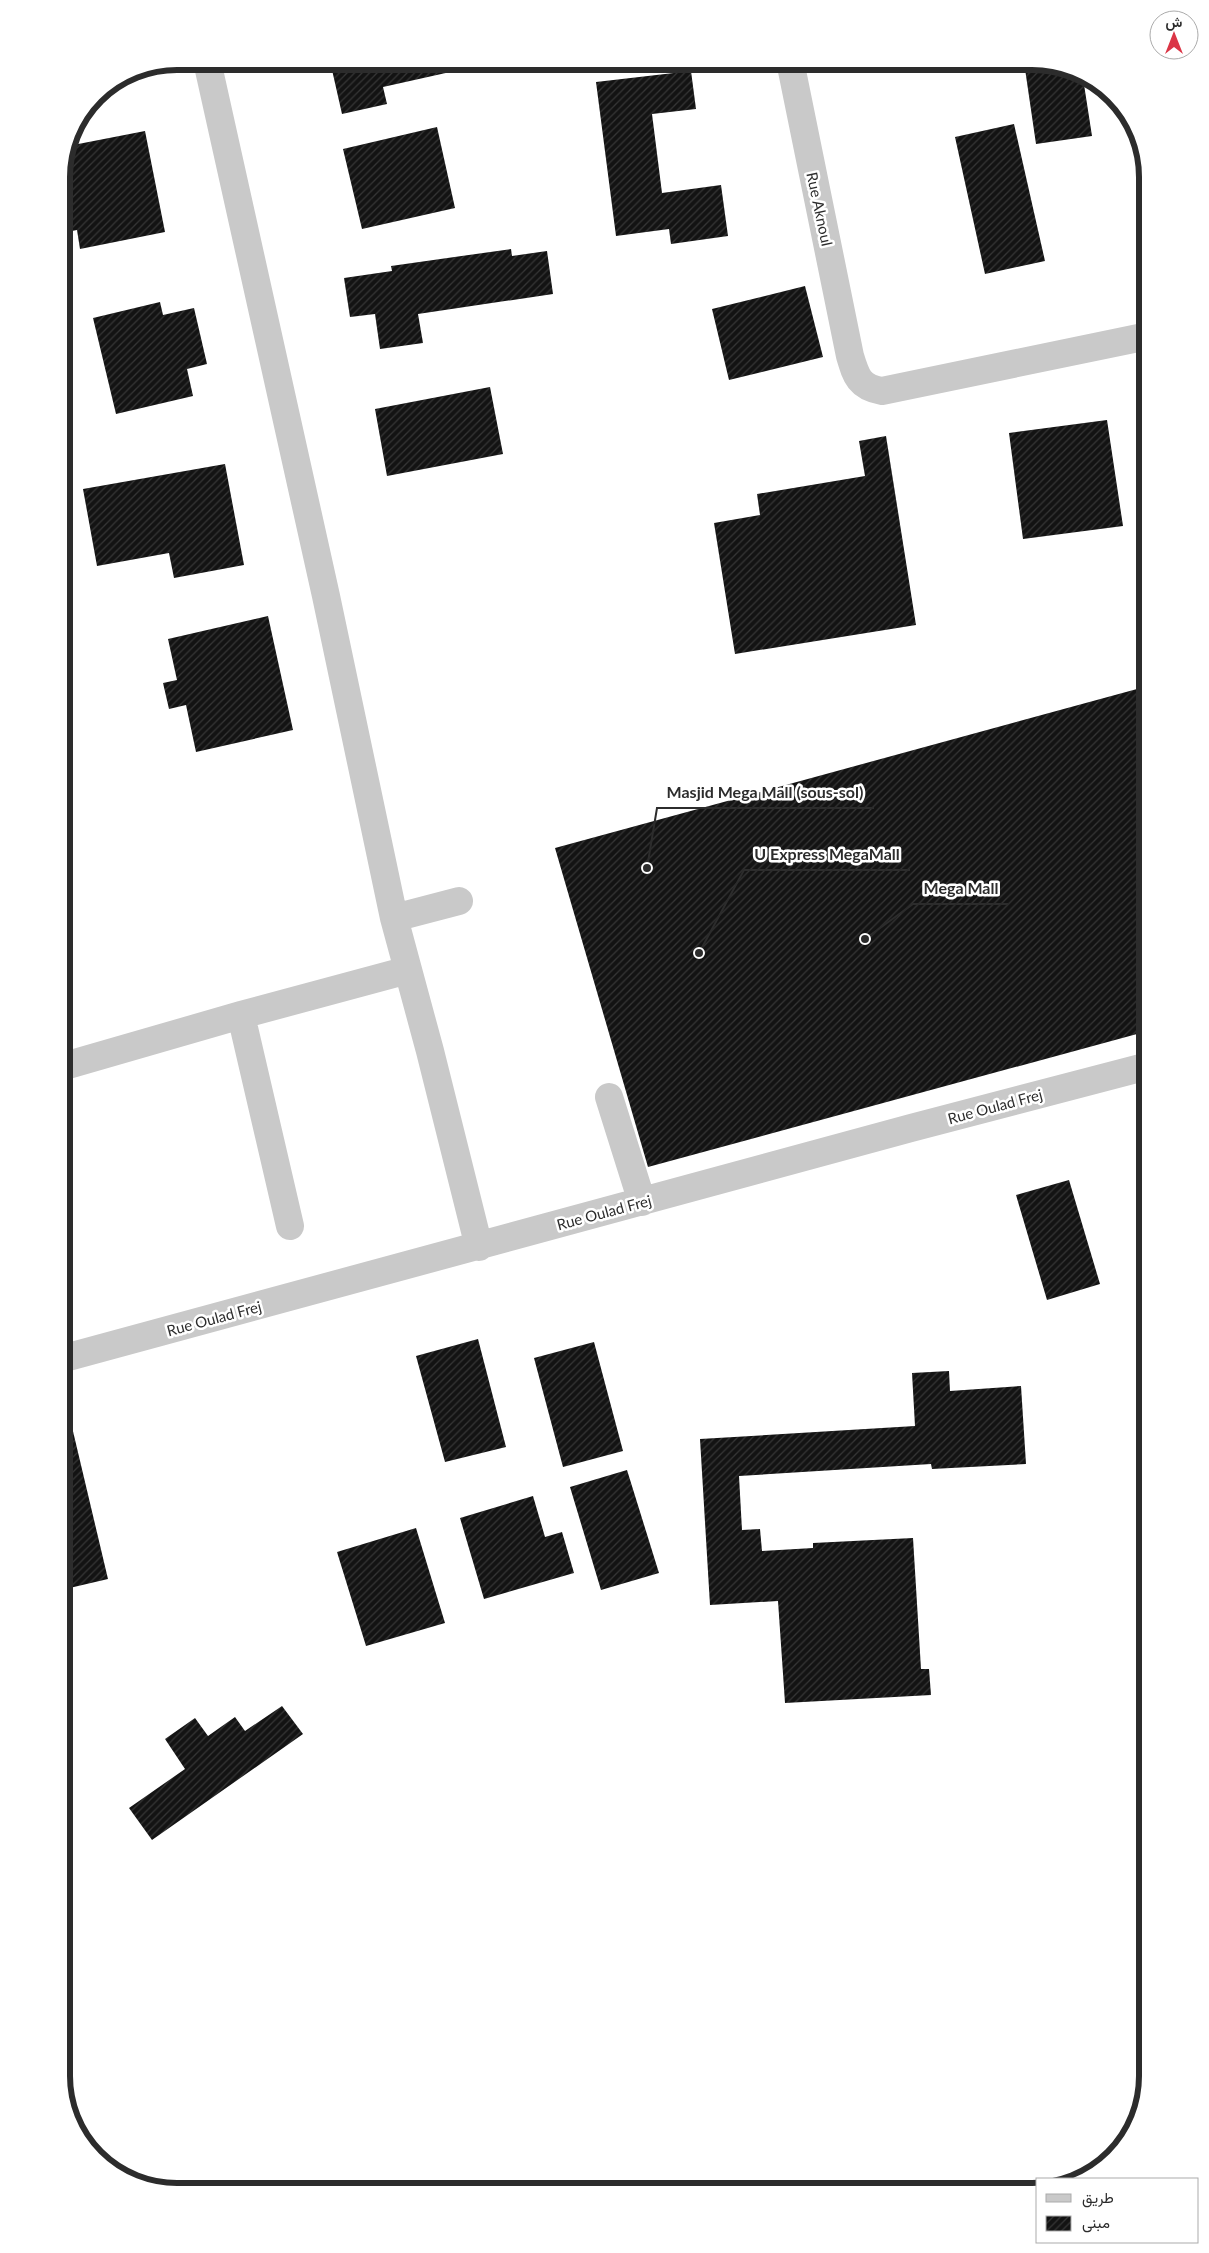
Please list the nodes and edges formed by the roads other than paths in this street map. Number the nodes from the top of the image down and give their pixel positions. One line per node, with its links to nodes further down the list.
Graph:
1 (209, 70): 5 (street)
2 (792, 70): 3 (street, Rue Aknoul)
3 (1139, 338)
4 (459, 901): 5 (street)
5 (394, 918): 6 (street)
6 (408, 970): 7 (street); 13 (street)
7 (241, 1015): 8 (street); 12 (street)
8 (70, 1064)
9 (1139, 1068): 11 (street, Rue Oulad Frej)
10 (609, 1097): 11 (street)
11 (642, 1202): 13 (street, Rue Oulad Frej)
12 (290, 1226)
13 (479, 1247): 14 (street, Rue Oulad Frej)
14 (70, 1357)

